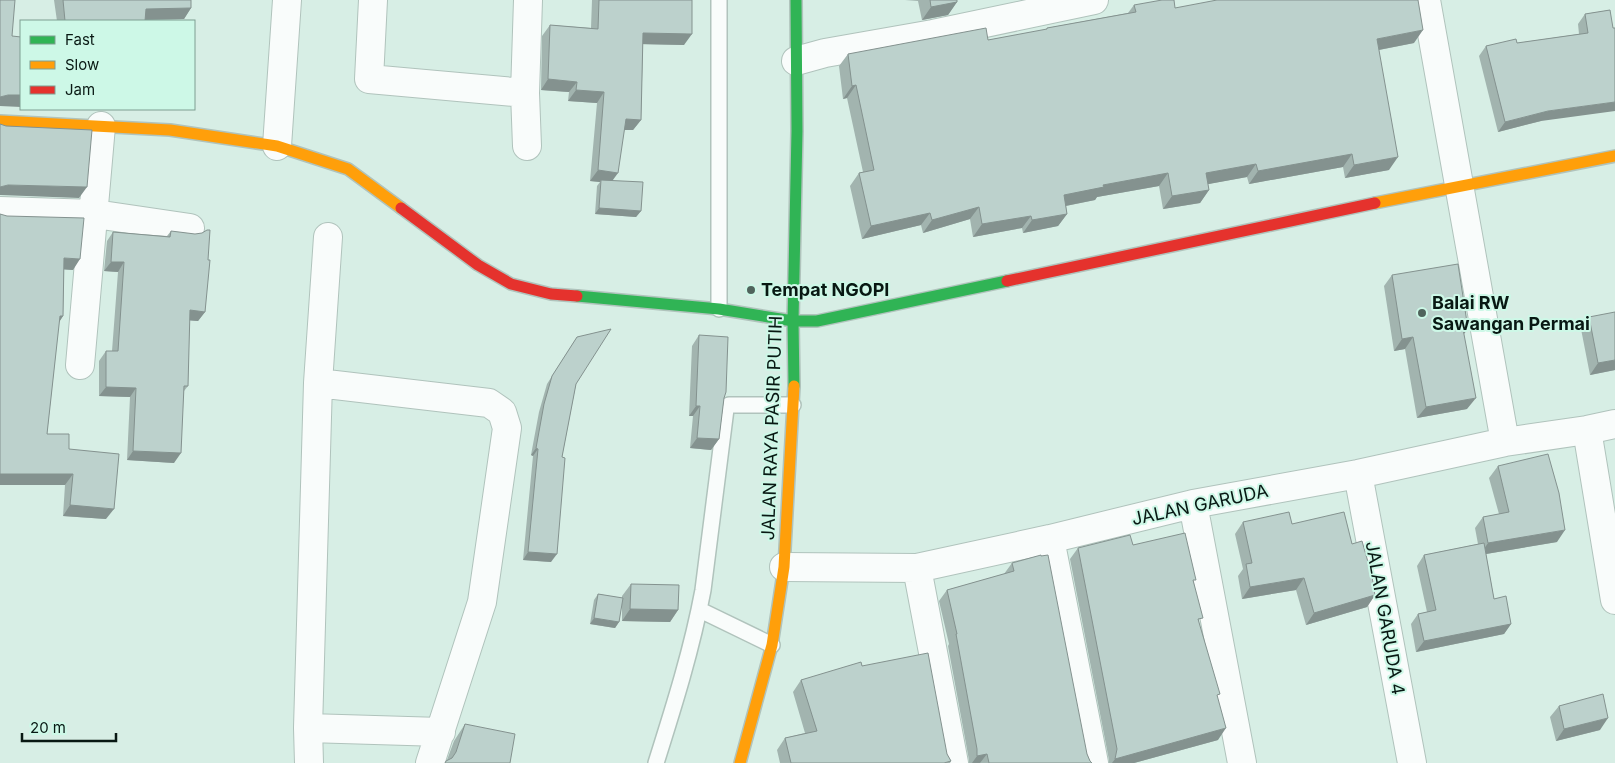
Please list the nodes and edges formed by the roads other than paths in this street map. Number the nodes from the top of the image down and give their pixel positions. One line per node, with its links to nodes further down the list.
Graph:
1 (288, 0): 12 (street)
2 (373, 0): 9 (street)
3 (528, 0): 9 (street)
4 (719, 0): 20 (lane)
5 (796, 0): 8 (street, JALAN RAYA PASIR PUTIH)
6 (1094, 0): 8 (street)
7 (1426, 0): 15 (street)
8 (796, 61): 21 (street, JALAN RAYA PASIR PUTIH)
9 (524, 93): 13 (street)
10 (0, 121): 11 (street)
11 (101, 126): 12 (street); 17 (street)
12 (277, 146): 20 (street)
13 (527, 146)
14 (1615, 156): 15 (street)
15 (1458, 186): 21 (street); 27 (street)
16 (0, 210): 17 (street)
17 (95, 214): 18 (street); 22 (street)
18 (190, 228)
19 (328, 237): 23 (street)
20 (719, 309): 21 (street)
21 (793, 321): 24 (street, JALAN RAYA PASIR PUTIH)
22 (80, 365)
23 (318, 383): 36 (street); 37 (street)
24 (792, 405): 31 (street, JALAN RAYA PASIR PUTIH); 34 (lane)
25 (1615, 424): 26 (street, JALAN GARUDA)
26 (1587, 430): 27 (street, JALAN GARUDA); 33 (street)
27 (1505, 442): 28 (street, JALAN GARUDA)
28 (1358, 474): 29 (street, JALAN GARUDA); 45 (street, JALAN GARUDA 4)
29 (1193, 504): 30 (street, JALAN GARUDA); 44 (street)
30 (1050, 539): 32 (street, JALAN GARUDA); 43 (street)
31 (784, 567): 32 (street, JALAN GARUDA); 35 (street, JALAN RAYA PASIR PUTIH)
32 (917, 568): 42 (street)
33 (1615, 600)
34 (700, 610): 35 (lane); 40 (lane)
35 (772, 645): 41 (street, JALAN RAYA PASIR PUTIH)
36 (308, 728): 37 (street); 38 (street)
37 (441, 732): 39 (street)
38 (310, 763)
39 (430, 763)
40 (656, 763)
41 (740, 763)
42 (954, 763)
43 (1094, 763)
44 (1242, 763)
45 (1412, 763)

